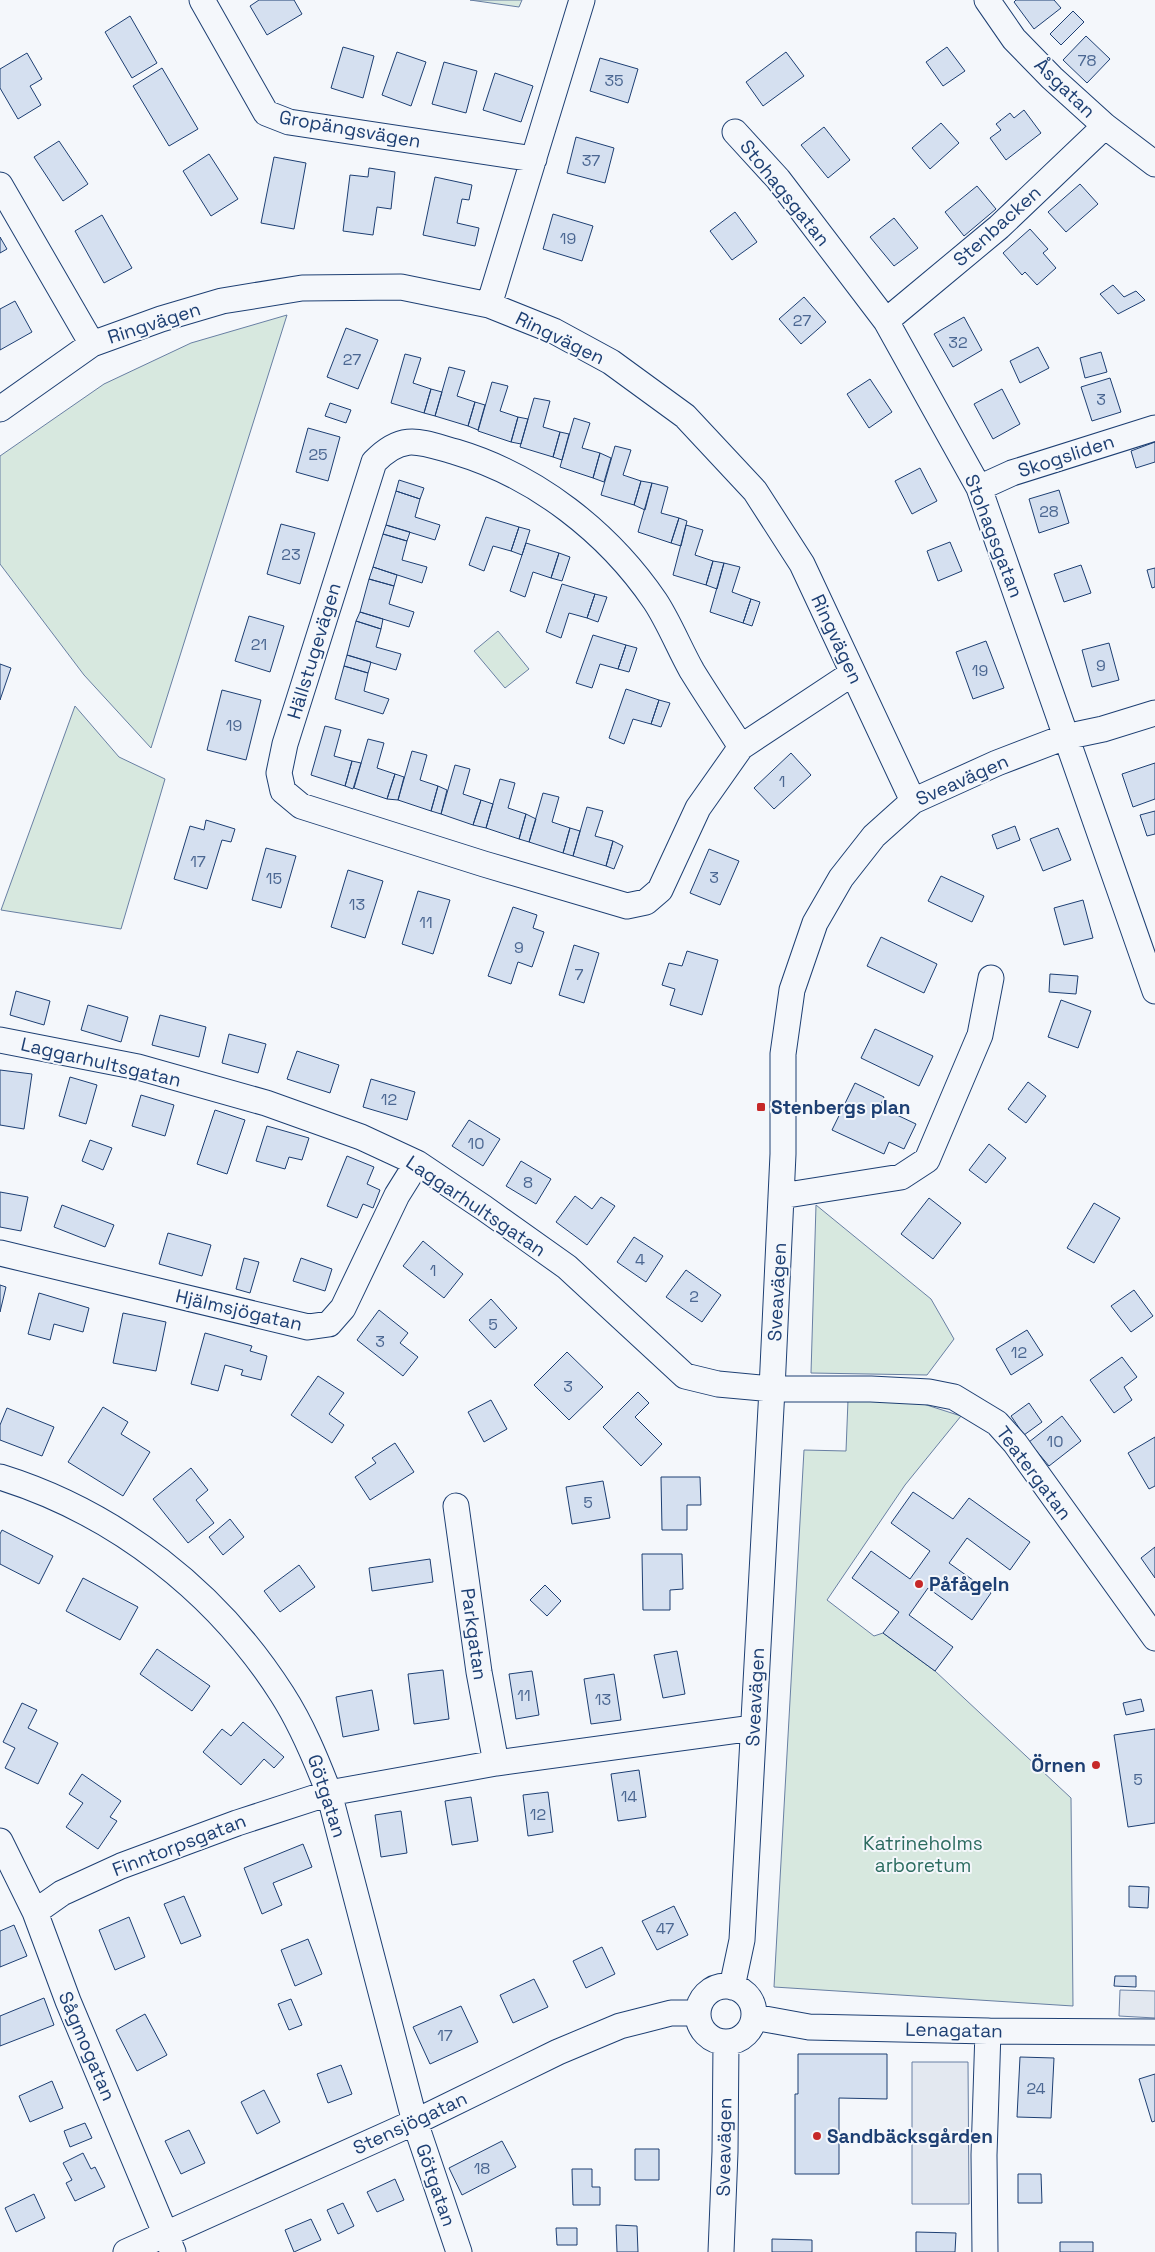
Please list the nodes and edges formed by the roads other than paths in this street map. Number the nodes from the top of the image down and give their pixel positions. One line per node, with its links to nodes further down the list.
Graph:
1 (202, 0): 6 (street, Gropängsvägen)
2 (582, 0): 6 (street)
3 (988, 0): 4 (street, Åsgatan)
4 (1104, 126): 7 (street, Åsgatan); 10 (street, Stenbacken)
5 (735, 132): 10 (street, Stohagsgatan)
6 (534, 159): 9 (street)
7 (1155, 164)
8 (0, 185): 11 (street)
9 (489, 306): 11 (street, Ringvägen); 15 (street, Ringvägen)
10 (886, 321): 14 (street, Stohagsgatan)
11 (92, 344): 12 (street, Ringvägen)
12 (0, 409)
13 (1155, 428): 14 (street, Skogsliden)
14 (980, 488): 17 (street, Stohagsgatan)
15 (853, 673): 18 (street, Hällstugevägen); 19 (street, Ringvägen)
16 (1155, 713): 17 (street, Sveavägen)
17 (1065, 737): 19 (street, Sveavägen); 21 (street, Stohagsgatan)
18 (741, 747): 18 (street, Hällstugevägen)
19 (913, 801): 24 (street, Sveavägen)
20 (991, 978): 24 (street)
21 (1155, 992)
22 (0, 1040): 23 (street, Laggarhultsgatan)
23 (417, 1163): 25 (street, Hjälmsjögatan); 26 (street, Laggarhultsgatan)
24 (781, 1196): 26 (street, Sveavägen)
25 (0, 1253)
26 (772, 1389): 29 (street, Teatergatan); 30 (street, Sveavägen)
27 (0, 1477): 32 (street, Götgatan)
28 (456, 1506): 31 (street, Parkgatan)
29 (1155, 1638)
30 (753, 1728): 31 (street); 35 (street, Sveavägen)
31 (496, 1763): 32 (street)
32 (329, 1793): 34 (street, Finntorpsgatan); 41 (street, Götgatan)
33 (0, 1841): 34 (street, Sågmogatan)
34 (35, 1912): 42 (street, Sågmogatan)
35 (732, 1987): 36 (street); 37 (street)
36 (698, 2013): 40 (street); 41 (street, Stensjögatan)
37 (754, 2017): 38 (street, Lenagatan); 40 (street)
38 (988, 2031): 39 (street, Lenagatan); 46 (street)
39 (1155, 2032)
40 (726, 2043): 45 (street, Sveavägen)
41 (414, 2122): 42 (street, Stensjögatan); 44 (street, Götgatan)
42 (169, 2243): 43 (street, Stensjögatan)
43 (126, 2252)
44 (459, 2252)
45 (721, 2252)
46 (985, 2252)

